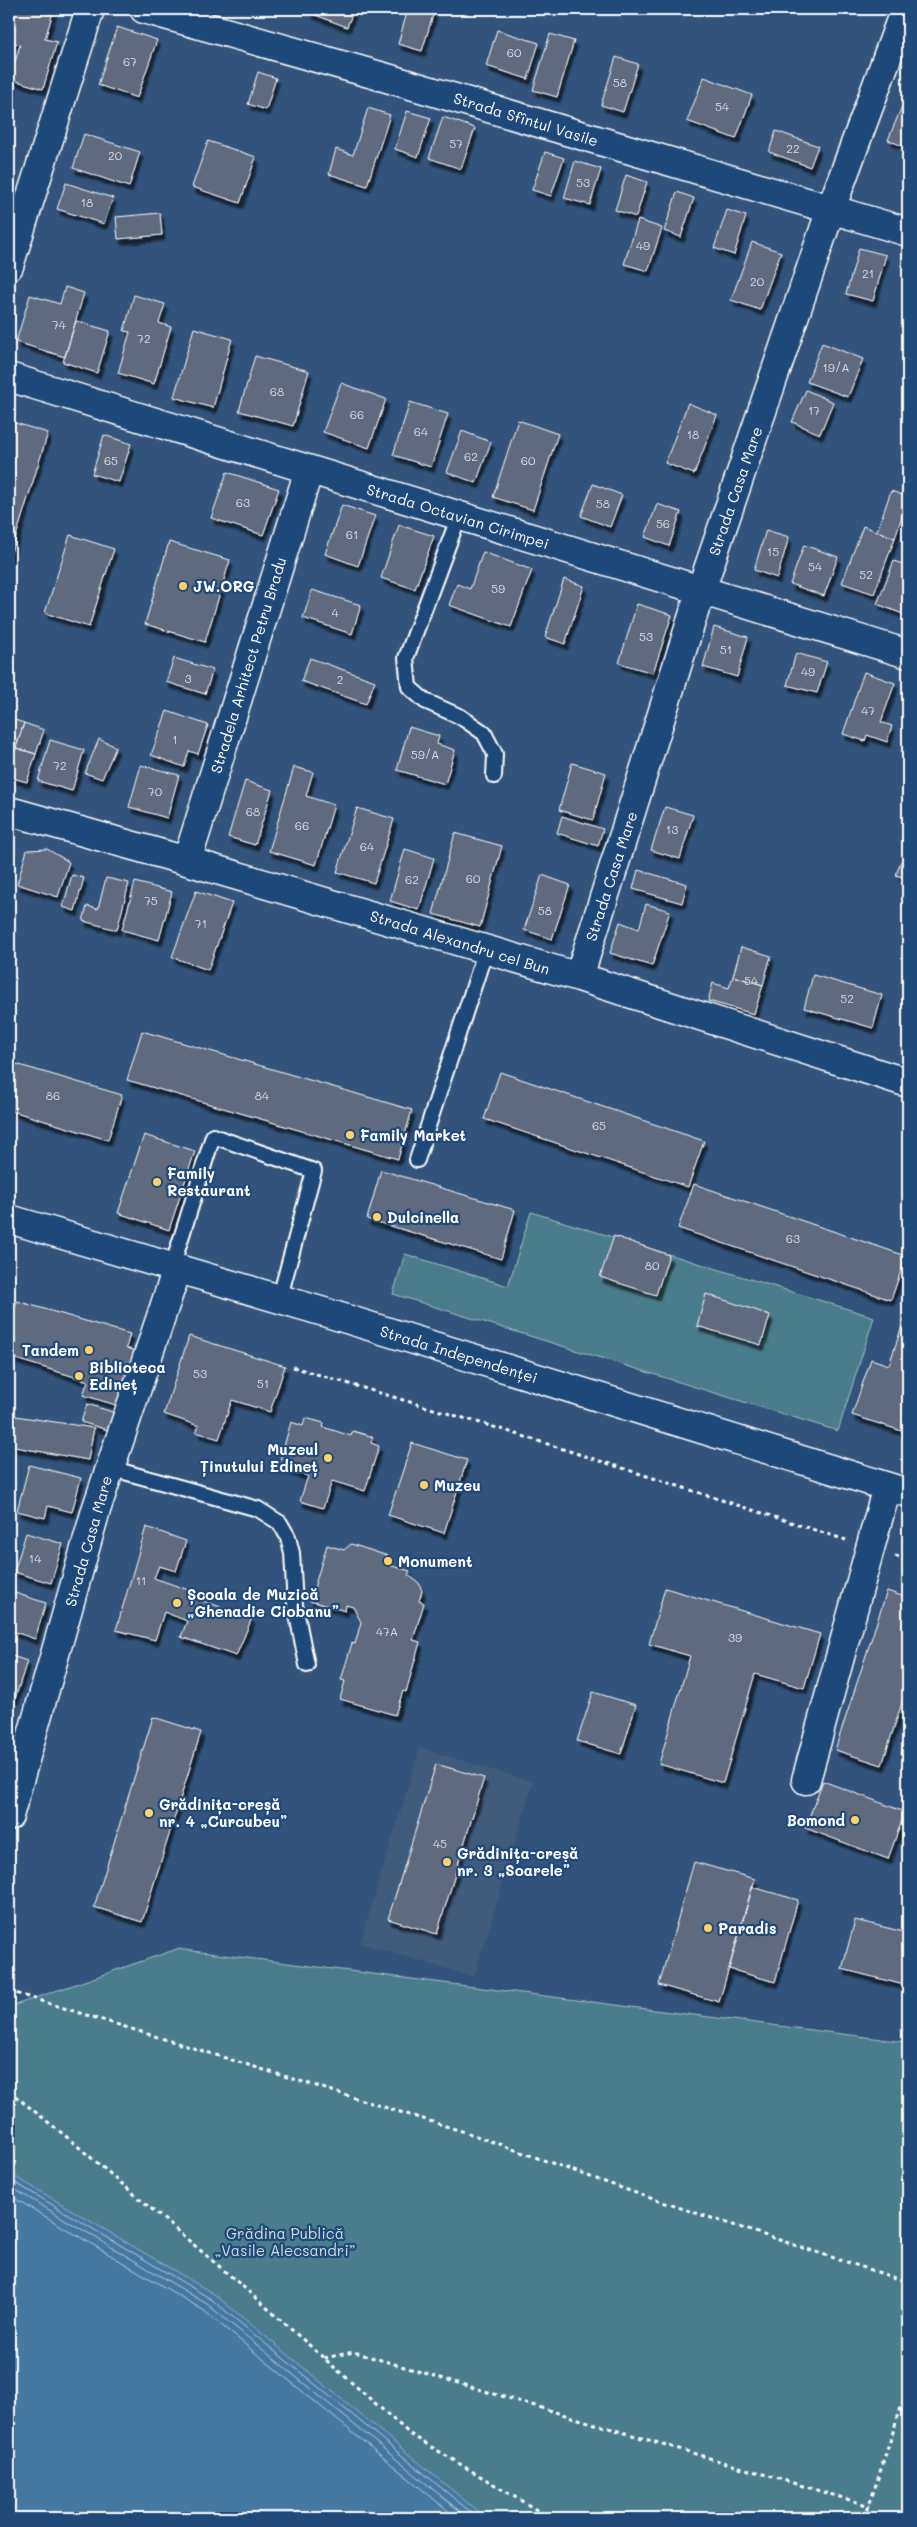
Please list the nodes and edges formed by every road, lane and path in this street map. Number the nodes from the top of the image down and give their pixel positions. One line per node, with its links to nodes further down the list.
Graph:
1 (90, 9): 6 (street)
2 (144, 9): 4 (street, Strada Sfîntul Vasile)
3 (905, 9): 4 (street, Strada Casa Mare)
4 (831, 209): 5 (street, Strada Sfîntul Vasile); 10 (street, Strada Casa Mare)
5 (908, 232)
6 (9, 266)
7 (9, 377): 8 (street, Strada Octavian Cirimpei)
8 (309, 470): 9 (street, Strada Octavian Cirimpei); 14 (street, Stradela Arhitect Petru Bradu)
9 (459, 516): 10 (street, Strada Octavian Cirimpei); 12 (lane)
10 (702, 590): 11 (street, Strada Octavian Cirimpei); 16 (street, Strada Casa Mare)
11 (908, 654)
12 (494, 776)
13 (9, 811): 14 (street, Strada Alexandru cel Bun)
14 (187, 861): 15 (street, Strada Alexandru cel Bun)
15 (486, 949): 16 (street, Strada Alexandru cel Bun); 18 (lane)
16 (579, 977): 17 (street, Strada Alexandru cel Bun)
17 (908, 1083)
18 (417, 1160)
19 (9, 1219): 20 (street, Strada Independenței)
20 (174, 1268): 21 (street, Strada Independenței); 21 (lane); 23 (street, Strada Casa Mare)
21 (279, 1300): 24 (street, Strada Independenței)
22 (293, 1367): 25 (path)
23 (110, 1468): 27 (lane); 29 (street, Strada Casa Mare)
24 (898, 1490): 25 (street)
25 (870, 1548): 26 (path); 28 (street)
26 (908, 1559)
27 (307, 1665)
28 (806, 1780)
29 (9, 1816)
30 (9, 1993): 32 (path)
31 (9, 2091): 33 (path)
32 (908, 2282)
33 (324, 2358): 35 (path); 36 (path)
34 (908, 2386): 35 (path)
35 (870, 2506): 37 (path)
36 (550, 2518)
37 (865, 2518)

